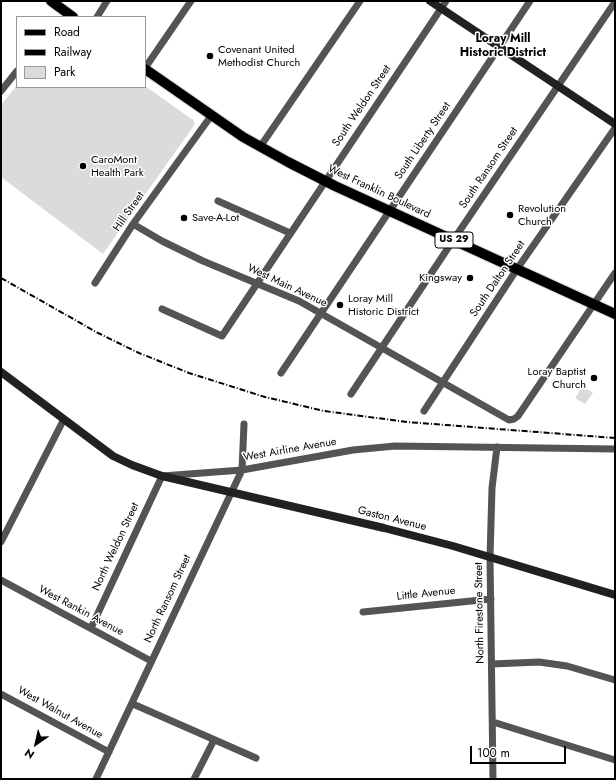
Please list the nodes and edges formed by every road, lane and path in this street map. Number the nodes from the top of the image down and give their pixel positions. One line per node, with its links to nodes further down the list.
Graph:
1 (51, 1): 10 (main road)
2 (107, 1): 11 (street)
3 (191, 1): 13 (street)
4 (360, 1): 21 (street)
5 (430, 1): 9 (main road)
6 (446, 1): 9 (street, South Weldon Street)
7 (530, 1): 12 (street, South Liberty Street)
8 (615, 2): 16 (street, South Ransom Street)
9 (441, 8): 12 (main road); 22 (street, South Weldon Street)
10 (62, 14)
11 (98, 16)
12 (500, 47): 16 (main road); 24 (street, South Liberty Street)
13 (146, 67)
14 (146, 69): 18 (main road, West Franklin Boulevard / US 29)
15 (16, 72): 17 (street)
16 (558, 86): 19 (main road); 27 (street, South Ransom Street)
17 (1, 91)
18 (211, 116): 21 (main road, West Franklin Boulevard / US 29); 25 (street, Hill Street)
19 (615, 124)
20 (615, 128): 28 (street, South Dalton Street)
21 (260, 147): 22 (main road, West Franklin Boulevard / US 29)
22 (325, 181): 24 (main road, West Franklin Boulevard / US 29); 26 (street, South Weldon Street)
23 (218, 201): 26 (street)
24 (390, 210): 27 (main road, West Franklin Boulevard / US 29); 34 (street, South Liberty Street)
25 (133, 224): 30 (street, Hill Street); 31 (street, West Main Avenue)
26 (290, 233): 31 (street, South Weldon Street)
27 (454, 240): 28 (main road, West Franklin Boulevard / US 29); 36 (street, South Ransom Street)
28 (518, 269): 32 (main road, West Franklin Boulevard / US 29); 39 (street, South Dalton Street)
29 (615, 273): 32 (street)
30 (95, 283)
31 (258, 283): 33 (street); 34 (street, West Main Avenue)
32 (594, 304): 35 (main road, West Franklin Boulevard / US 29); 39 (street, West Main Avenue)
33 (162, 309)
34 (321, 312): 36 (street, West Main Avenue); 38 (street, South Liberty Street)
35 (615, 314)
36 (382, 348): 39 (street, West Main Avenue); 40 (street)
37 (1, 372): 42 (main road, West Airline Avenue)
38 (281, 373)
39 (442, 383): 41 (street, South Dalton Street)
40 (351, 394)
41 (424, 411)
42 (64, 419): 47 (main road, West Airline Avenue); 49 (street)
43 (244, 424): 46 (street, North Ransom Street)
44 (497, 447): 45 (street, West Airline Avenue); 46 (street, West Airline Avenue); 50 (street, North Firestone Street)
45 (615, 449)
46 (242, 470): 47 (street, West Airline Avenue); 48 (street, North Ransom Street)
47 (162, 476): 48 (main road, Gaston Avenue); 55 (street, North Weldon Street)
48 (231, 492): 50 (main road, Gaston Avenue); 56 (street, North Ransom Street)
49 (1, 542)
50 (490, 556): 52 (main road, Gaston Avenue); 53 (street, North Firestone Street)
51 (1, 580): 55 (street, West Rankin Avenue)
52 (615, 595)
53 (492, 599): 54 (street, Little Avenue); 57 (street, North Firestone Street)
54 (363, 612)
55 (91, 628): 56 (street, West Rankin Avenue)
56 (151, 661): 60 (street, North Ransom Street)
57 (492, 664): 58 (street); 61 (street, North Firestone Street)
58 (615, 680)
59 (1, 694): 63 (street, West Walnut Avenue)
60 (132, 704): 62 (street); 63 (street, North Ransom Street)
61 (493, 722): 65 (street); 68 (street, North Firestone Street)
62 (214, 740): 64 (street); 67 (street)
63 (109, 752): 66 (street, North Ransom Street)
64 (256, 758)
65 (615, 760)
66 (96, 779)
67 (194, 779)
68 (493, 779)

